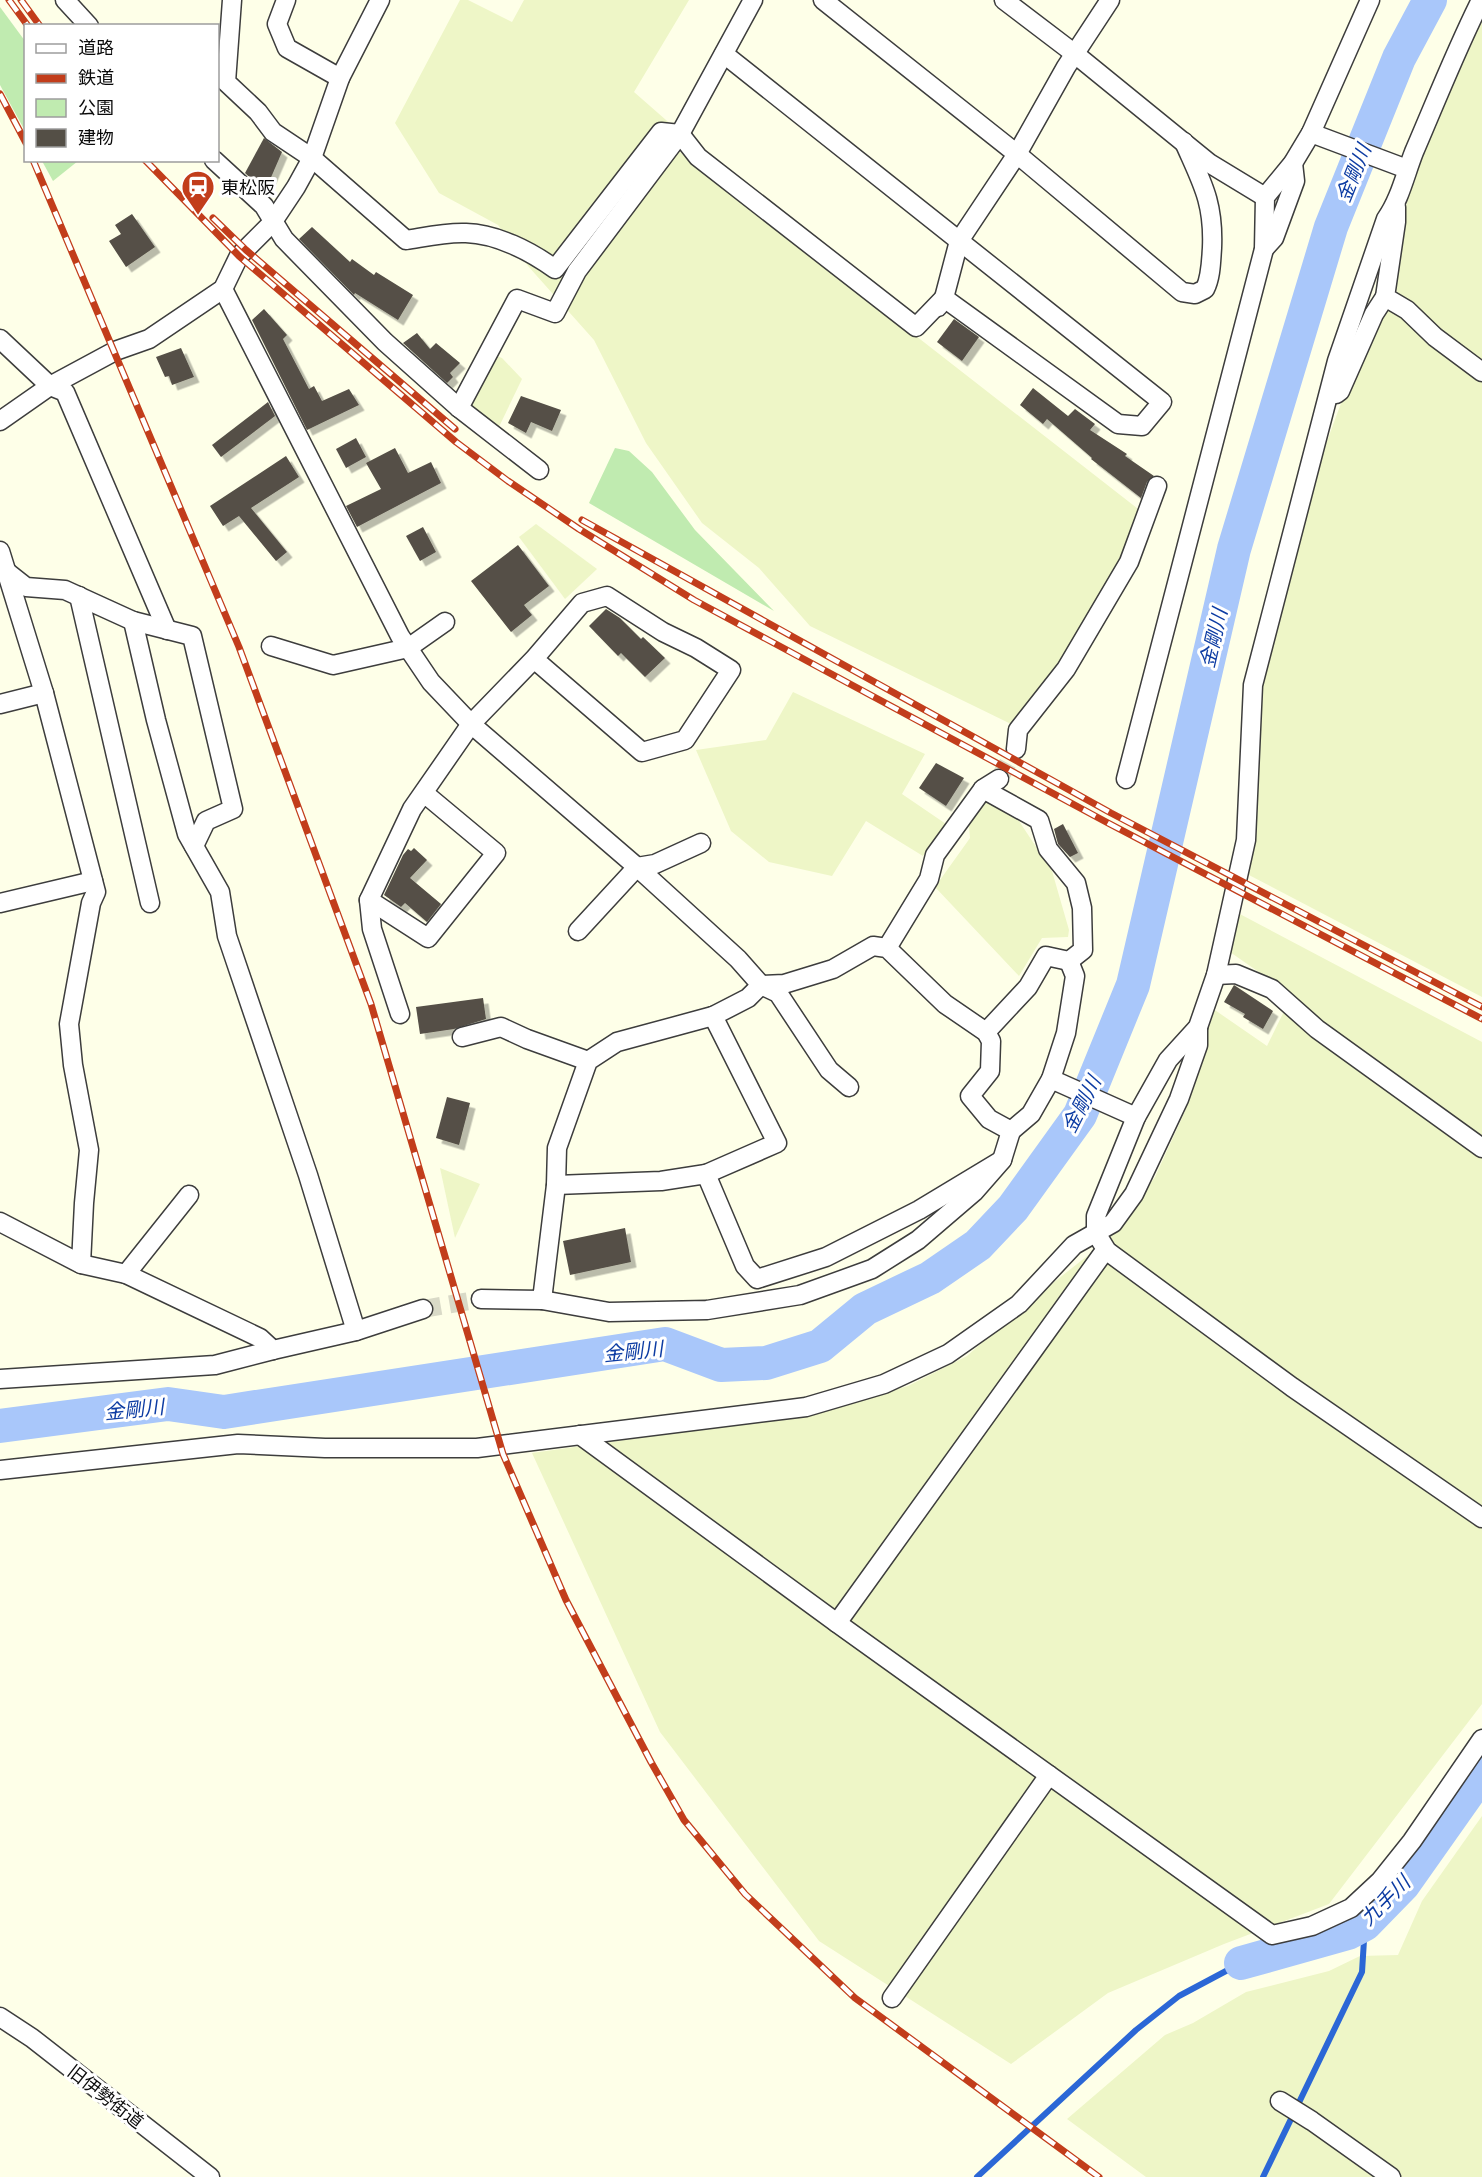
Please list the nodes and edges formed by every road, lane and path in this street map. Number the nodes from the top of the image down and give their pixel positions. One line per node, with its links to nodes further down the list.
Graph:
1 (64, 0): 11 (street)
2 (232, 0): 19 (street)
3 (286, 0): 14 (street)
4 (380, 0): 14 (street)
5 (753, 0): 12 (street)
6 (824, 0): 18 (street)
7 (1004, 0): 13 (street)
8 (1110, 0): 13 (street)
9 (1370, 0): 15 (street)
10 (1481, 0): 22 (street)
11 (87, 24)
12 (724, 54): 16 (street); 26 (street)
13 (1075, 54): 17 (street); 18 (street)
14 (340, 78): 19 (street)
15 (1311, 133): 21 (street); 22 (street)
16 (680, 134): 19 (street); 30 (street); 36 (street)
17 (1184, 142): 18 (street); 23 (street)
18 (1017, 154): 26 (street)
19 (312, 158): 25 (street)
20 (216, 162): 25 (street)
21 (1293, 162): 23 (street); 27 (street)
22 (1407, 170): 24 (street)
23 (1264, 197): 27 (street)
24 (1395, 206): 29 (street); 35 (street)
25 (272, 223): 28 (street); 36 (street)
26 (959, 241): 30 (street); 30 (street)
27 (1264, 249): 53 (street)
28 (223, 289): 34 (street); 47 (street)
29 (1386, 297): 33 (street); 35 (street)
30 (944, 298): 31 (street)
31 (922, 335)
32 (0, 339): 34 (street)
33 (1482, 372)
34 (50, 386): 37 (street); 45 (street)
35 (1327, 403): 65 (street)
36 (459, 408): 38 (street)
37 (0, 421)
38 (539, 470)
39 (1157, 486): 52 (street)
40 (0, 550): 41 (street)
41 (4, 573): 42 (street); 49 (street)
42 (79, 596): 43 (street); 61 (street)
43 (133, 621): 45 (street); 56 (street)
44 (445, 622): 47 (street)
45 (167, 630): 56 (street)
46 (271, 646): 47 (street)
47 (408, 648): 51 (street)
48 (534, 659): 48 (street); 51 (street)
49 (44, 693): 50 (street); 58 (street)
50 (0, 704)
51 (471, 724): 54 (street); 57 (street)
52 (1016, 749)
53 (1126, 779)
54 (424, 793): 59 (street); 59 (street)
55 (701, 843): 57 (street)
56 (194, 846): 90 (street)
57 (637, 867): 62 (street); 66 (street)
58 (93, 881): 60 (street); 85 (street)
59 (369, 900): 67 (street)
60 (0, 903)
61 (150, 903)
62 (578, 931)
63 (887, 948): 64 (street); 66 (street); 70 (street)
64 (1069, 961): 70 (street); 73 (street)
65 (1216, 975): 69 (street); 77 (street)
66 (760, 985): 68 (street); 74 (street)
67 (400, 1014)
68 (713, 1016): 72 (street); 79 (street)
69 (1198, 1027): 75 (street); 83 (street)
70 (986, 1032): 76 (street)
71 (462, 1037): 72 (street)
72 (588, 1061): 80 (street)
73 (1051, 1079): 75 (street); 76 (street)
74 (849, 1087)
75 (1130, 1114): 83 (street)
76 (1011, 1131): 78 (street)
77 (1482, 1148)
78 (1002, 1160): 79 (street); 88 (street)
79 (706, 1174): 80 (street)
80 (556, 1185): 88 (street)
81 (189, 1195): 86 (street)
82 (0, 1222): 85 (street)
83 (1096, 1233): 84 (street); 93 (street)
84 (1107, 1251): 95 (street); 96 (street)
85 (81, 1264): 86 (street)
86 (126, 1274): 91 (street)
87 (481, 1299): 88 (street)
88 (542, 1300)
89 (423, 1309): 90 (street)
90 (356, 1331): 91 (street)
91 (273, 1350): 92 (street)
92 (0, 1379)
93 (580, 1435): 94 (street); 96 (street)
94 (0, 1470)
95 (1482, 1518)
96 (837, 1623): 98 (street)
97 (1482, 1739): 98 (street)
98 (1049, 1775): 99 (street)
99 (892, 1998)
100 (0, 2017): 102 (street, 旧伊勢街道)
101 (1280, 2101): 103 (street)
102 (210, 2177)
103 (1391, 2177)

